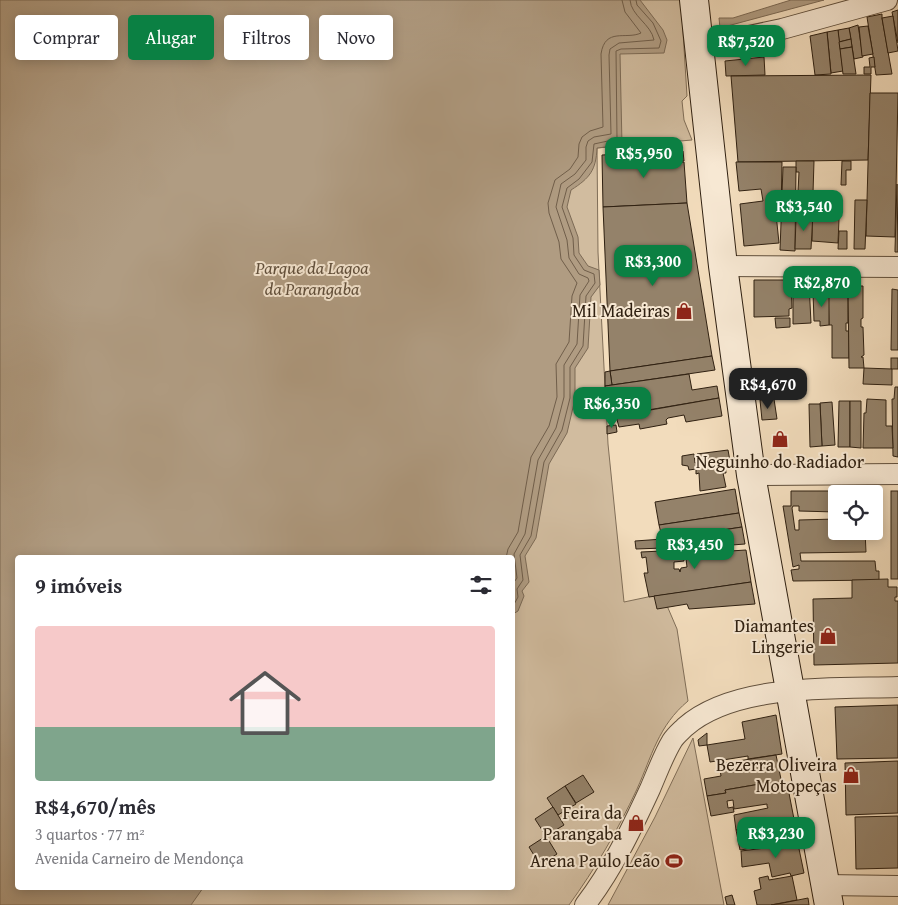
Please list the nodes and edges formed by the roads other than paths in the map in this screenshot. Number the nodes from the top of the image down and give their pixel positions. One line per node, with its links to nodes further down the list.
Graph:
1 (694, 0): 3 (main road)
2 (887, 0): 3 (street)
3 (698, 47): 4 (main road)
4 (723, 266): 5 (street); 6 (main road)
5 (898, 266)
6 (751, 474): 7 (street); 9 (main road)
7 (898, 474)
8 (898, 688): 9 (street)
9 (790, 690): 11 (main road); 12 (street)
10 (898, 886): 11 (street)
11 (827, 895)
12 (585, 905)

